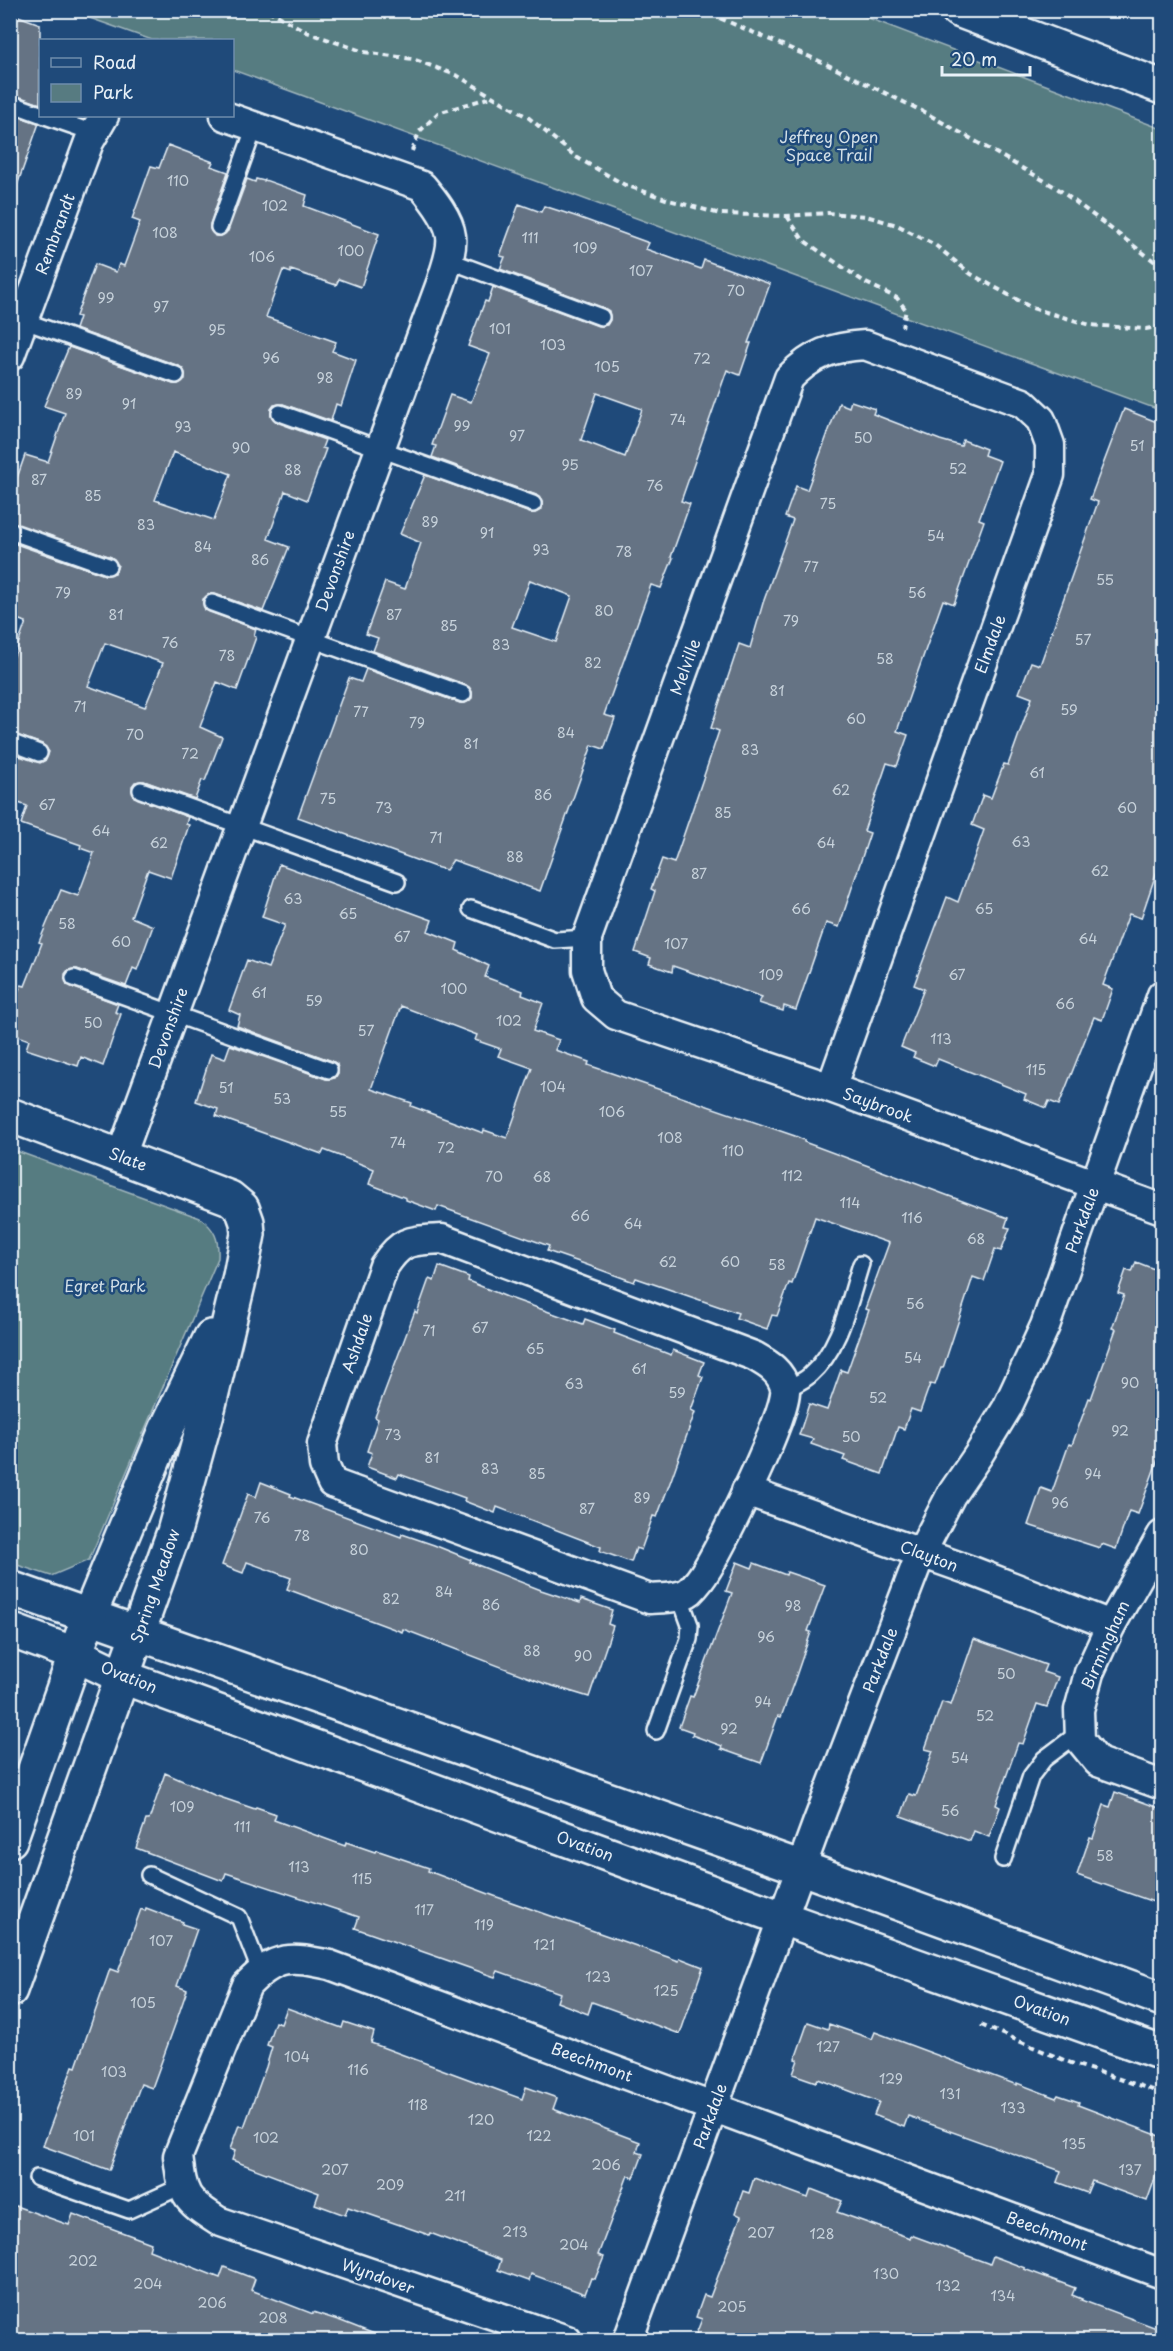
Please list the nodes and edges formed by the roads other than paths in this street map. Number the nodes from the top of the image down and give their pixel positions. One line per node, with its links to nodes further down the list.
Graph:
1 (958, 10): 2 (street)
2 (1162, 87)
3 (10, 103): 4 (lane)
4 (39, 114)
5 (52, 117): 7 (lane)
6 (228, 117): 8 (street, Devonshire)
7 (99, 124): 12 (street, Rembrandt)
8 (255, 126): 9 (lane); 10 (street, Devonshire)
9 (219, 227)
10 (448, 260): 11 (lane); 17 (street, Devonshire)
11 (602, 317)
12 (17, 318): 14 (street, Rembrandt); 15 (lane)
13 (822, 353): 30 (street, Melville); 36 (street, Elmdale)
14 (10, 356)
15 (176, 375)
16 (280, 413): 17 (lane)
17 (380, 449): 18 (lane); 22 (street, Devonshire)
18 (534, 504)
19 (10, 531): 20 (lane)
20 (108, 566)
21 (212, 603): 22 (lane)
22 (311, 637): 23 (lane); 27 (street, Devonshire)
23 (463, 694)
24 (10, 742): 25 (lane)
25 (39, 753)
26 (141, 790): 27 (lane)
27 (242, 826): 28 (lane); 34 (street, Devonshire)
28 (397, 882)
29 (471, 909): 30 (lane)
30 (587, 938): 33 (street, Melville)
31 (74, 978): 34 (lane)
32 (1162, 995): 39 (street, Parkdale)
33 (596, 998): 36 (street, Saybrook)
34 (173, 1014): 35 (lane); 38 (street, Devonshire)
35 (329, 1070)
36 (831, 1088): 39 (street, Saybrook)
37 (10, 1115): 38 (street, Slate)
38 (121, 1156): 40 (street, Slate)
39 (1095, 1185): 41 (street, Saybrook); 47 (street, Parkdale)
40 (242, 1208): 43 (street, Spring Meadow)
41 (1162, 1209)
42 (861, 1264): 44 (lane)
43 (240, 1276): 50 (street, Spring Meadow); 53 (street, Spring Meadow)
44 (786, 1389): 45 (street); 49 (street, Ashdale)
45 (746, 1491): 47 (street, Clayton); 49 (street)
46 (1162, 1535): 51 (street, Birmingham)
47 (921, 1553): 51 (street, Clayton); 61 (street, Parkdale)
48 (10, 1588): 50 (street)
49 (679, 1596): 56 (lane)
50 (89, 1616): 53 (street); 54 (street, Spring Meadow)
51 (1111, 1625): 57 (street, Birmingham)
52 (10, 1630): 54 (street, Ovation)
53 (139, 1632): 55 (street, Spring Meadow); 61 (street)
54 (77, 1655): 55 (street, Ovation); 59 (street, Spring Meadow)
55 (123, 1677): 63 (street, Ovation); 65 (street, Spring Meadow)
56 (656, 1731)
57 (1080, 1732): 58 (street); 60 (lane)
58 (1162, 1785)
59 (10, 1840)
60 (1003, 1858)
61 (802, 1868): 63 (street, Parkdale); 66 (street)
62 (149, 1875): 64 (lane)
63 (782, 1918): 67 (street, Ovation); 68 (street, Parkdale)
64 (260, 1971): 68 (street, Beechmont); 70 (street)
65 (10, 1990)
66 (1162, 1999)
67 (1162, 2053)
68 (713, 2107): 71 (street, Beechmont); 73 (street, Parkdale)
69 (37, 2178): 70 (lane)
70 (187, 2195): 72 (street, Wyndover)
71 (1162, 2274)
72 (567, 2340)
73 (628, 2340)

